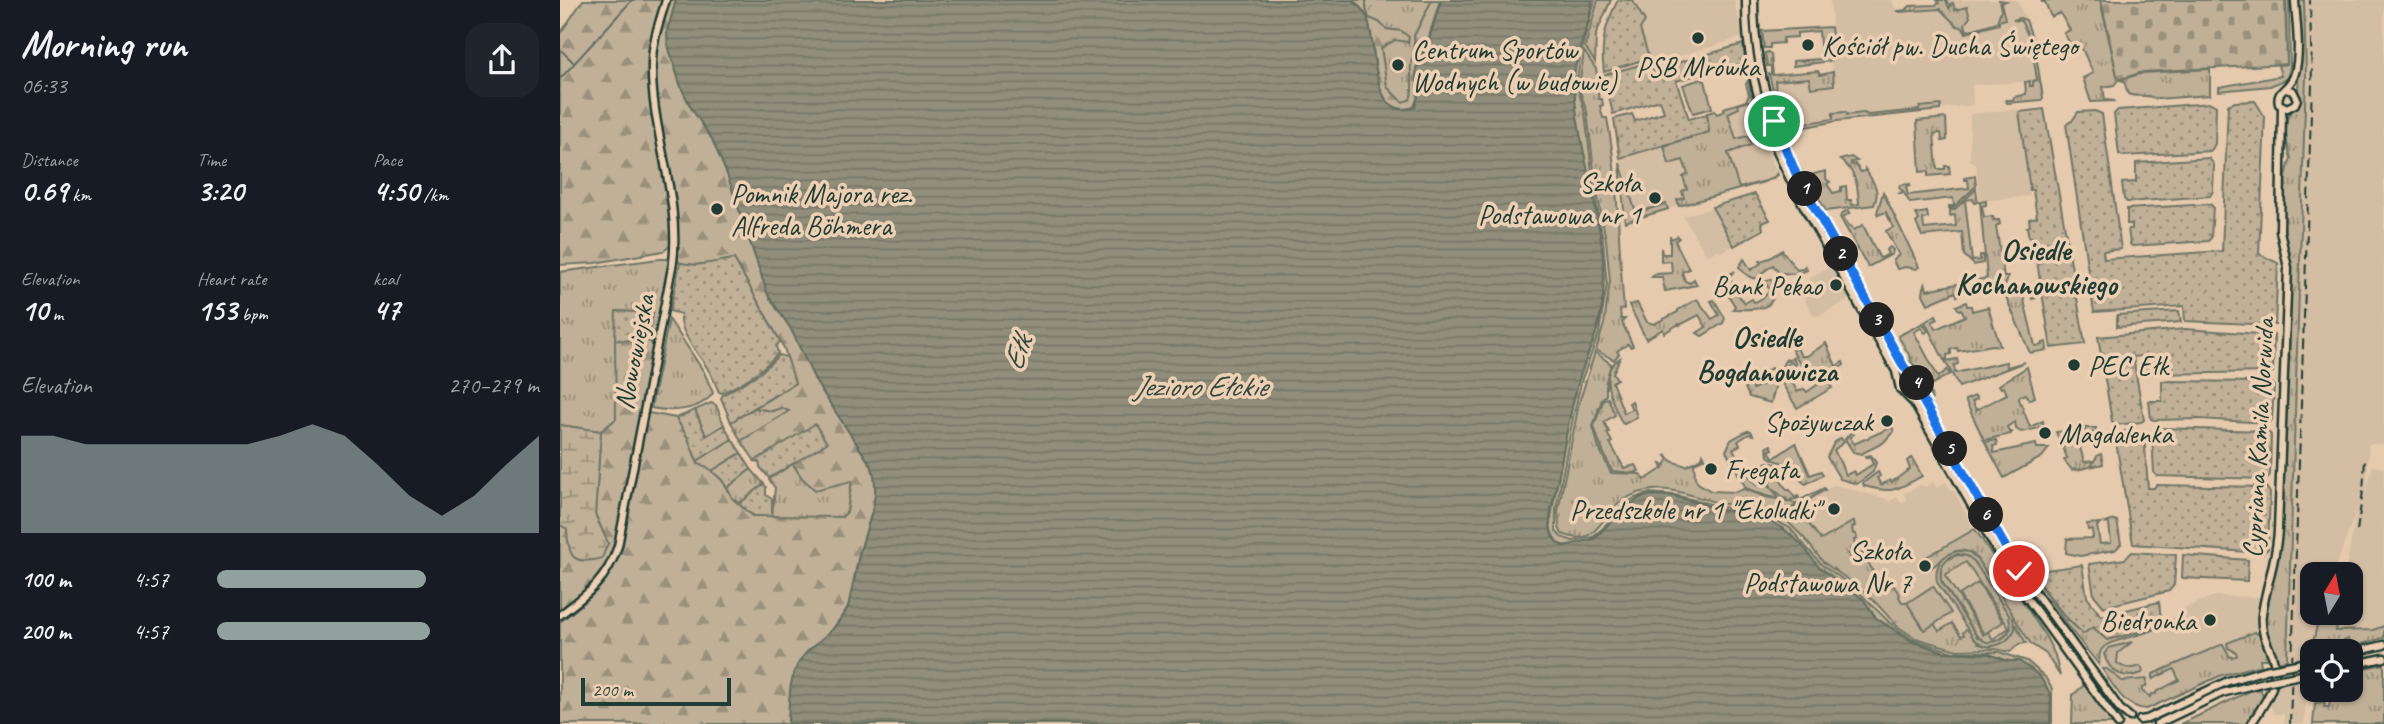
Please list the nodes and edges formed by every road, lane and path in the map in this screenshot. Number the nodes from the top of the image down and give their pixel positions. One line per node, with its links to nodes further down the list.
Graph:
1 (666, 0): 13 (street, Nowowiejska)
2 (1746, 0): 10 (street)
3 (1754, 0): 9 (street)
4 (2295, 0): 5 (street)
5 (2297, 58): 6 (street); 7 (street)
6 (2286, 89): 7 (street); 8 (street)
7 (2294, 93): 8 (street)
8 (2286, 108): 24 (street, Cypriana Kamila Norwida)
9 (1912, 376): 10 (street); 11 (street)
10 (1899, 382): 12 (street)
11 (1917, 383): 12 (street); 20 (street)
12 (1903, 392): 22 (street)
13 (560, 615)
14 (2384, 645): 15 (street)
15 (2363, 650)
16 (2384, 658): 17 (street)
17 (2363, 662)
18 (2300, 663): 21 (street, bridge)
19 (2300, 675): 23 (street, bridge)
20 (2130, 717): 21 (street); 22 (street)
21 (2142, 722)
22 (2119, 724)
23 (2157, 724)
24 (2251, 724)

